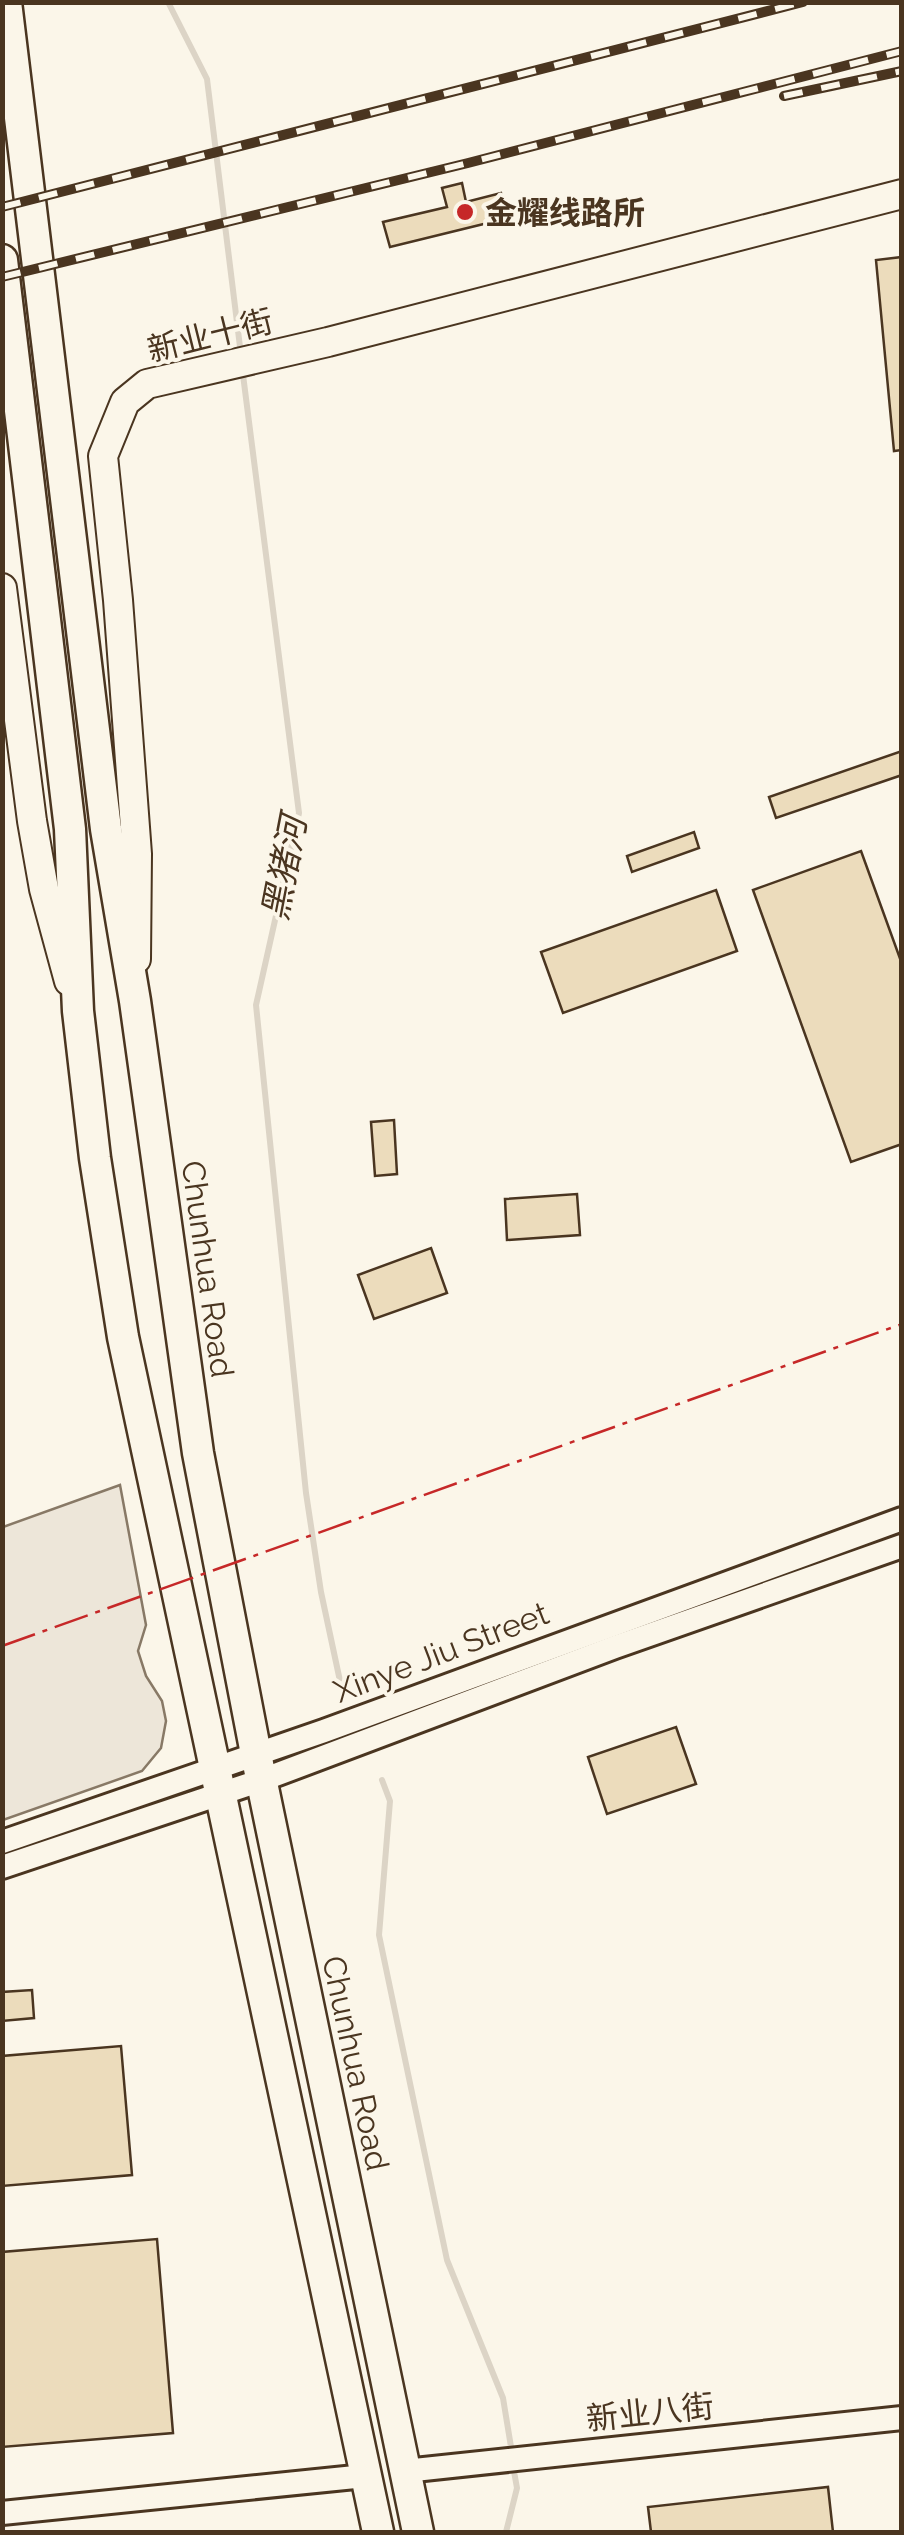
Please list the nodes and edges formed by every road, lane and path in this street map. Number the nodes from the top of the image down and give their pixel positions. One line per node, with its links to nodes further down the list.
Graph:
1 (6, 2): 5 (main road, Chunhua Road)
2 (902, 194): 5 (main road, 新业十街)
3 (2, 260): 6 (main road)
4 (2, 588): 6 (main road)
5 (135, 1001): 9 (main road, Chunhua Road)
6 (78, 1011): 10 (main road)
7 (902, 1518): 9 (street, Xinye Jiu Street)
8 (902, 1546): 9 (street, Xinye Jiu Street)
9 (259, 1767): 10 (street, Xinye Jiu Street); 14 (main road, Chunhua Road)
10 (218, 1781): 11 (street, Xinye Jiu Street); 12 (street, Xinye Jiu Street); 15 (main road)
11 (2, 1842)
12 (2, 1867)
13 (902, 2418): 14 (street, 新业八街)
14 (405, 2471): 18 (main road, Chunhua Road)
15 (366, 2476): 16 (street); 17 (main road)
16 (2, 2513)
17 (378, 2532)
18 (418, 2532)

